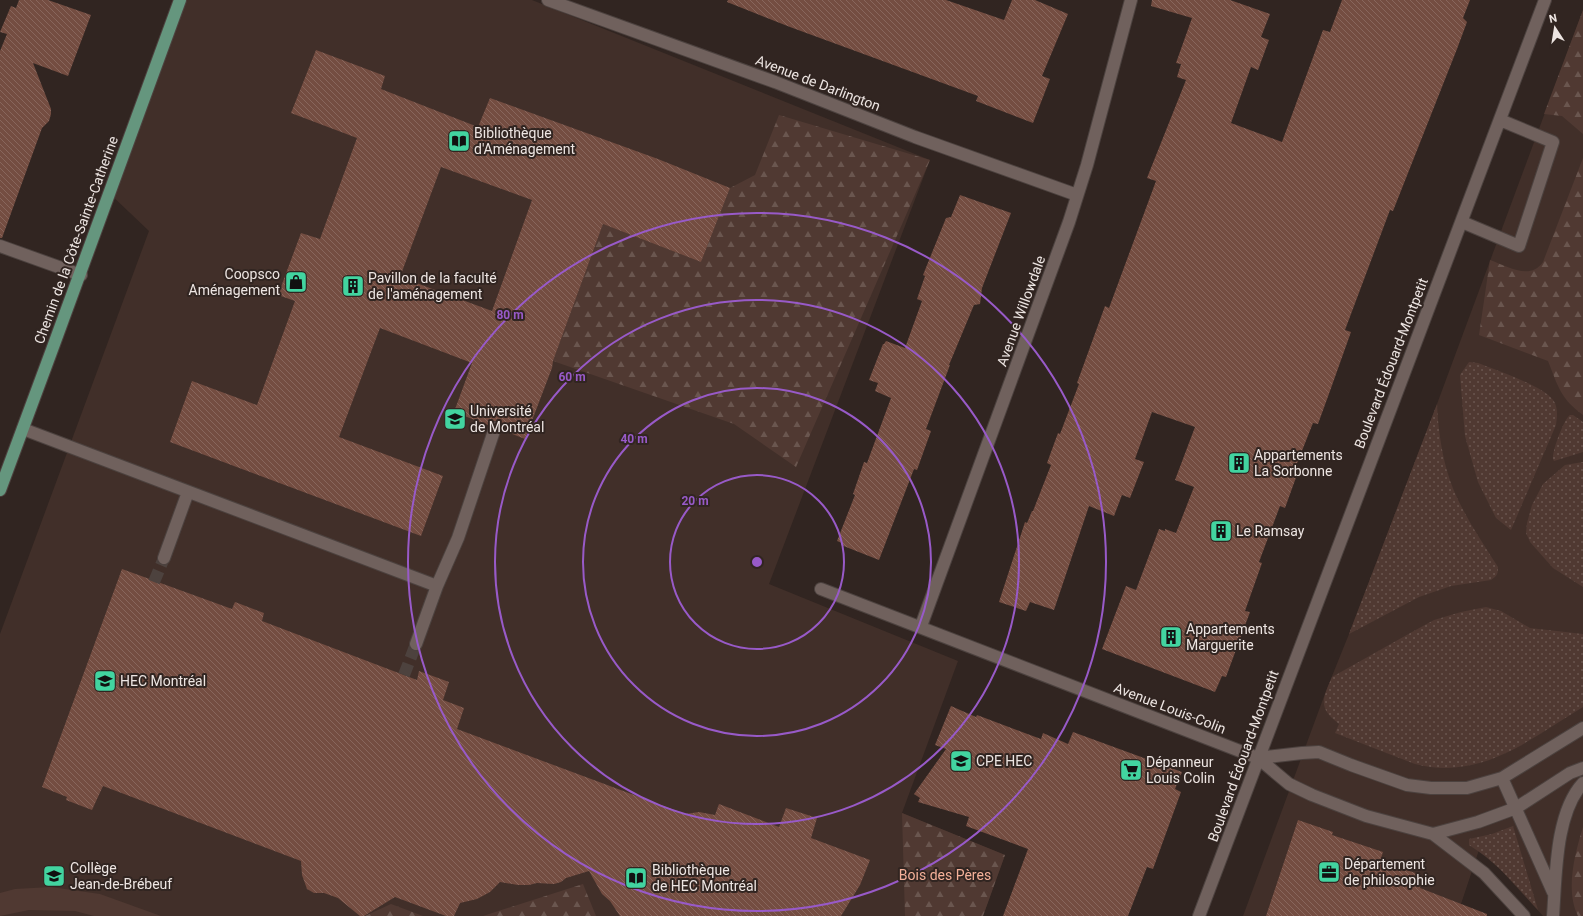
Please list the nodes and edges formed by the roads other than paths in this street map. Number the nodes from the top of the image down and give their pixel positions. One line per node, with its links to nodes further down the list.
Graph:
1 (180, 0): 9 (main road, Chemin de la Côte-Sainte-Catherine)
2 (548, 0): 6 (street, Avenue de Darlington)
3 (1131, 0): 6 (street, Avenue Willowdale)
4 (1544, 0): 5 (street, Boulevard Édouard-Montpetit)
5 (1500, 120): 7 (street, Boulevard Édouard-Montpetit); 7 (street)
6 (1077, 195): 17 (street, Avenue Willowdale)
7 (1462, 222): 20 (street, Boulevard Édouard-Montpetit)
8 (0, 246): 9 (street)
9 (81, 275): 11 (main road, Chemin de la Côte-Sainte-Catherine)
10 (495, 428): 15 (street)
11 (23, 429): 12 (main road, Chemin de la Côte-Sainte-Catherine); 13 (street)
12 (0, 490)
13 (188, 492): 14 (street); 15 (street)
14 (164, 558)
15 (438, 586): 18 (street)
16 (821, 589): 17 (street, Avenue Louis-Colin)
17 (921, 626): 20 (street, Avenue Louis-Colin)
18 (416, 644)
19 (1583, 728): 22 (street)
20 (1258, 758): 22 (street); 25 (street, Avenue Louis-Colin); 27 (street, Boulevard Édouard-Montpetit)
21 (1583, 768): 24 (street)
22 (1502, 778): 24 (street)
23 (1583, 783): 26 (street)
24 (1516, 808): 25 (street); 26 (street)
25 (1432, 834): 28 (street, Avenue Louis-Colin)
26 (1554, 895): 29 (street)
27 (1199, 916)
28 (1524, 916)
29 (1553, 916)

